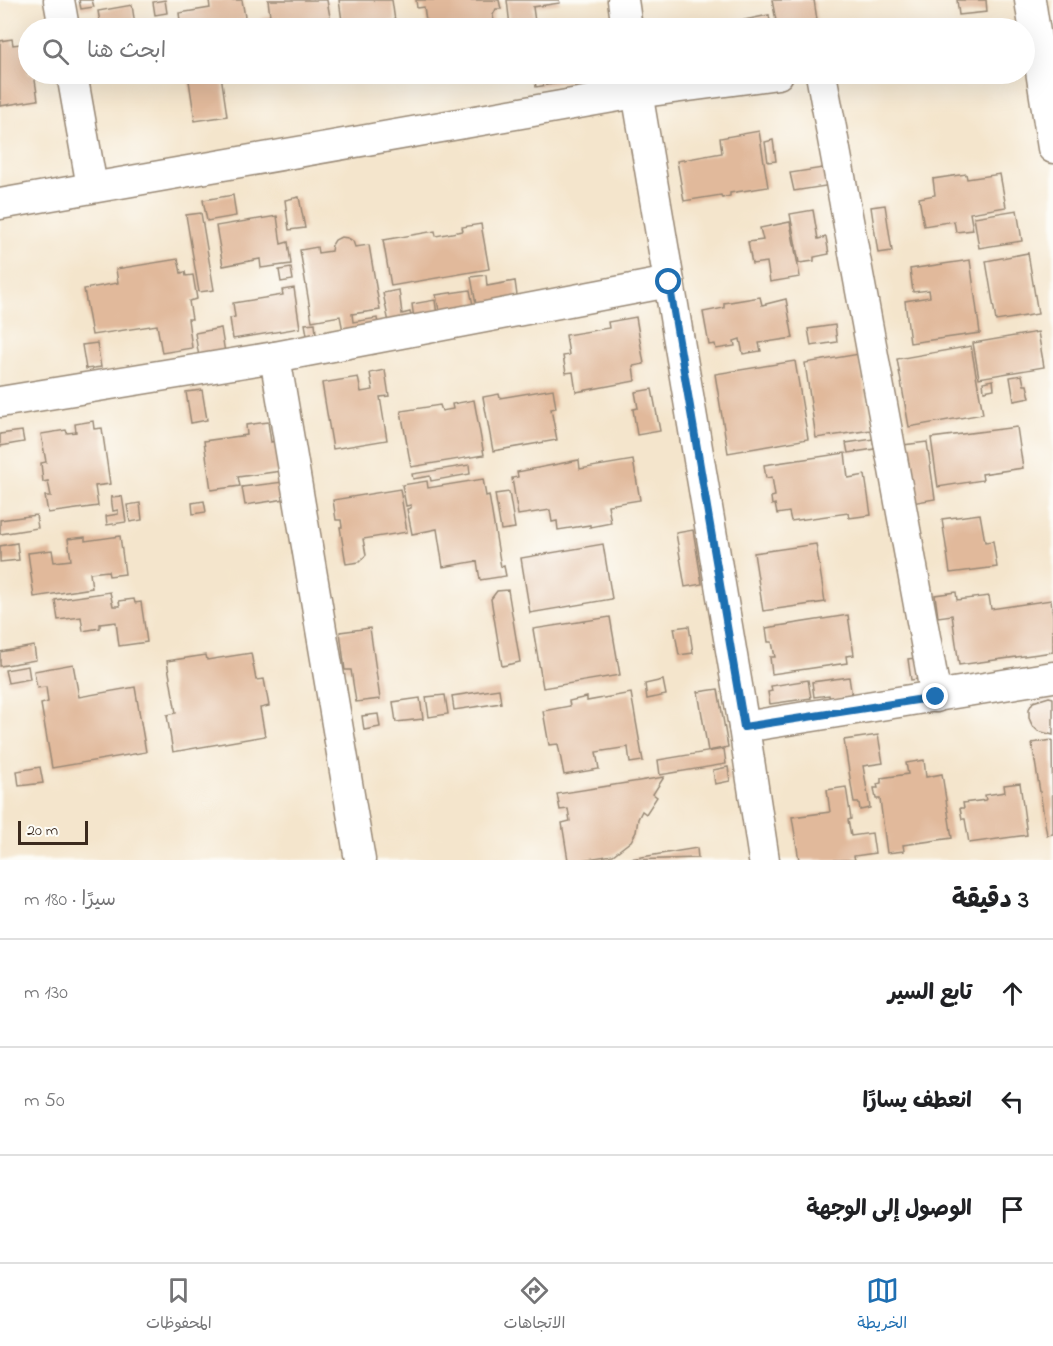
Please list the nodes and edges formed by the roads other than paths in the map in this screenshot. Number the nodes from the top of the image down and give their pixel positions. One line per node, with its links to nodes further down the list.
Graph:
1 (59, 0): 4 (street)
2 (623, 0): 5 (street)
3 (1030, 0): 6 (street)
4 (62, 18)
5 (626, 18)
6 (1030, 18)
7 (1035, 59): 12 (street)
8 (74, 84): 13 (street)
9 (630, 84): 13 (street)
10 (635, 84): 15 (street)
11 (823, 84): 19 (street)
12 (1053, 148)
13 (92, 187): 14 (street)
14 (0, 204)
15 (669, 282): 16 (street); 20 (street)
16 (275, 357): 17 (street); 21 (street)
17 (0, 402)
18 (1053, 676): 19 (street)
19 (936, 697): 20 (street)
20 (744, 727): 22 (street)
21 (360, 860)
22 (764, 860)

